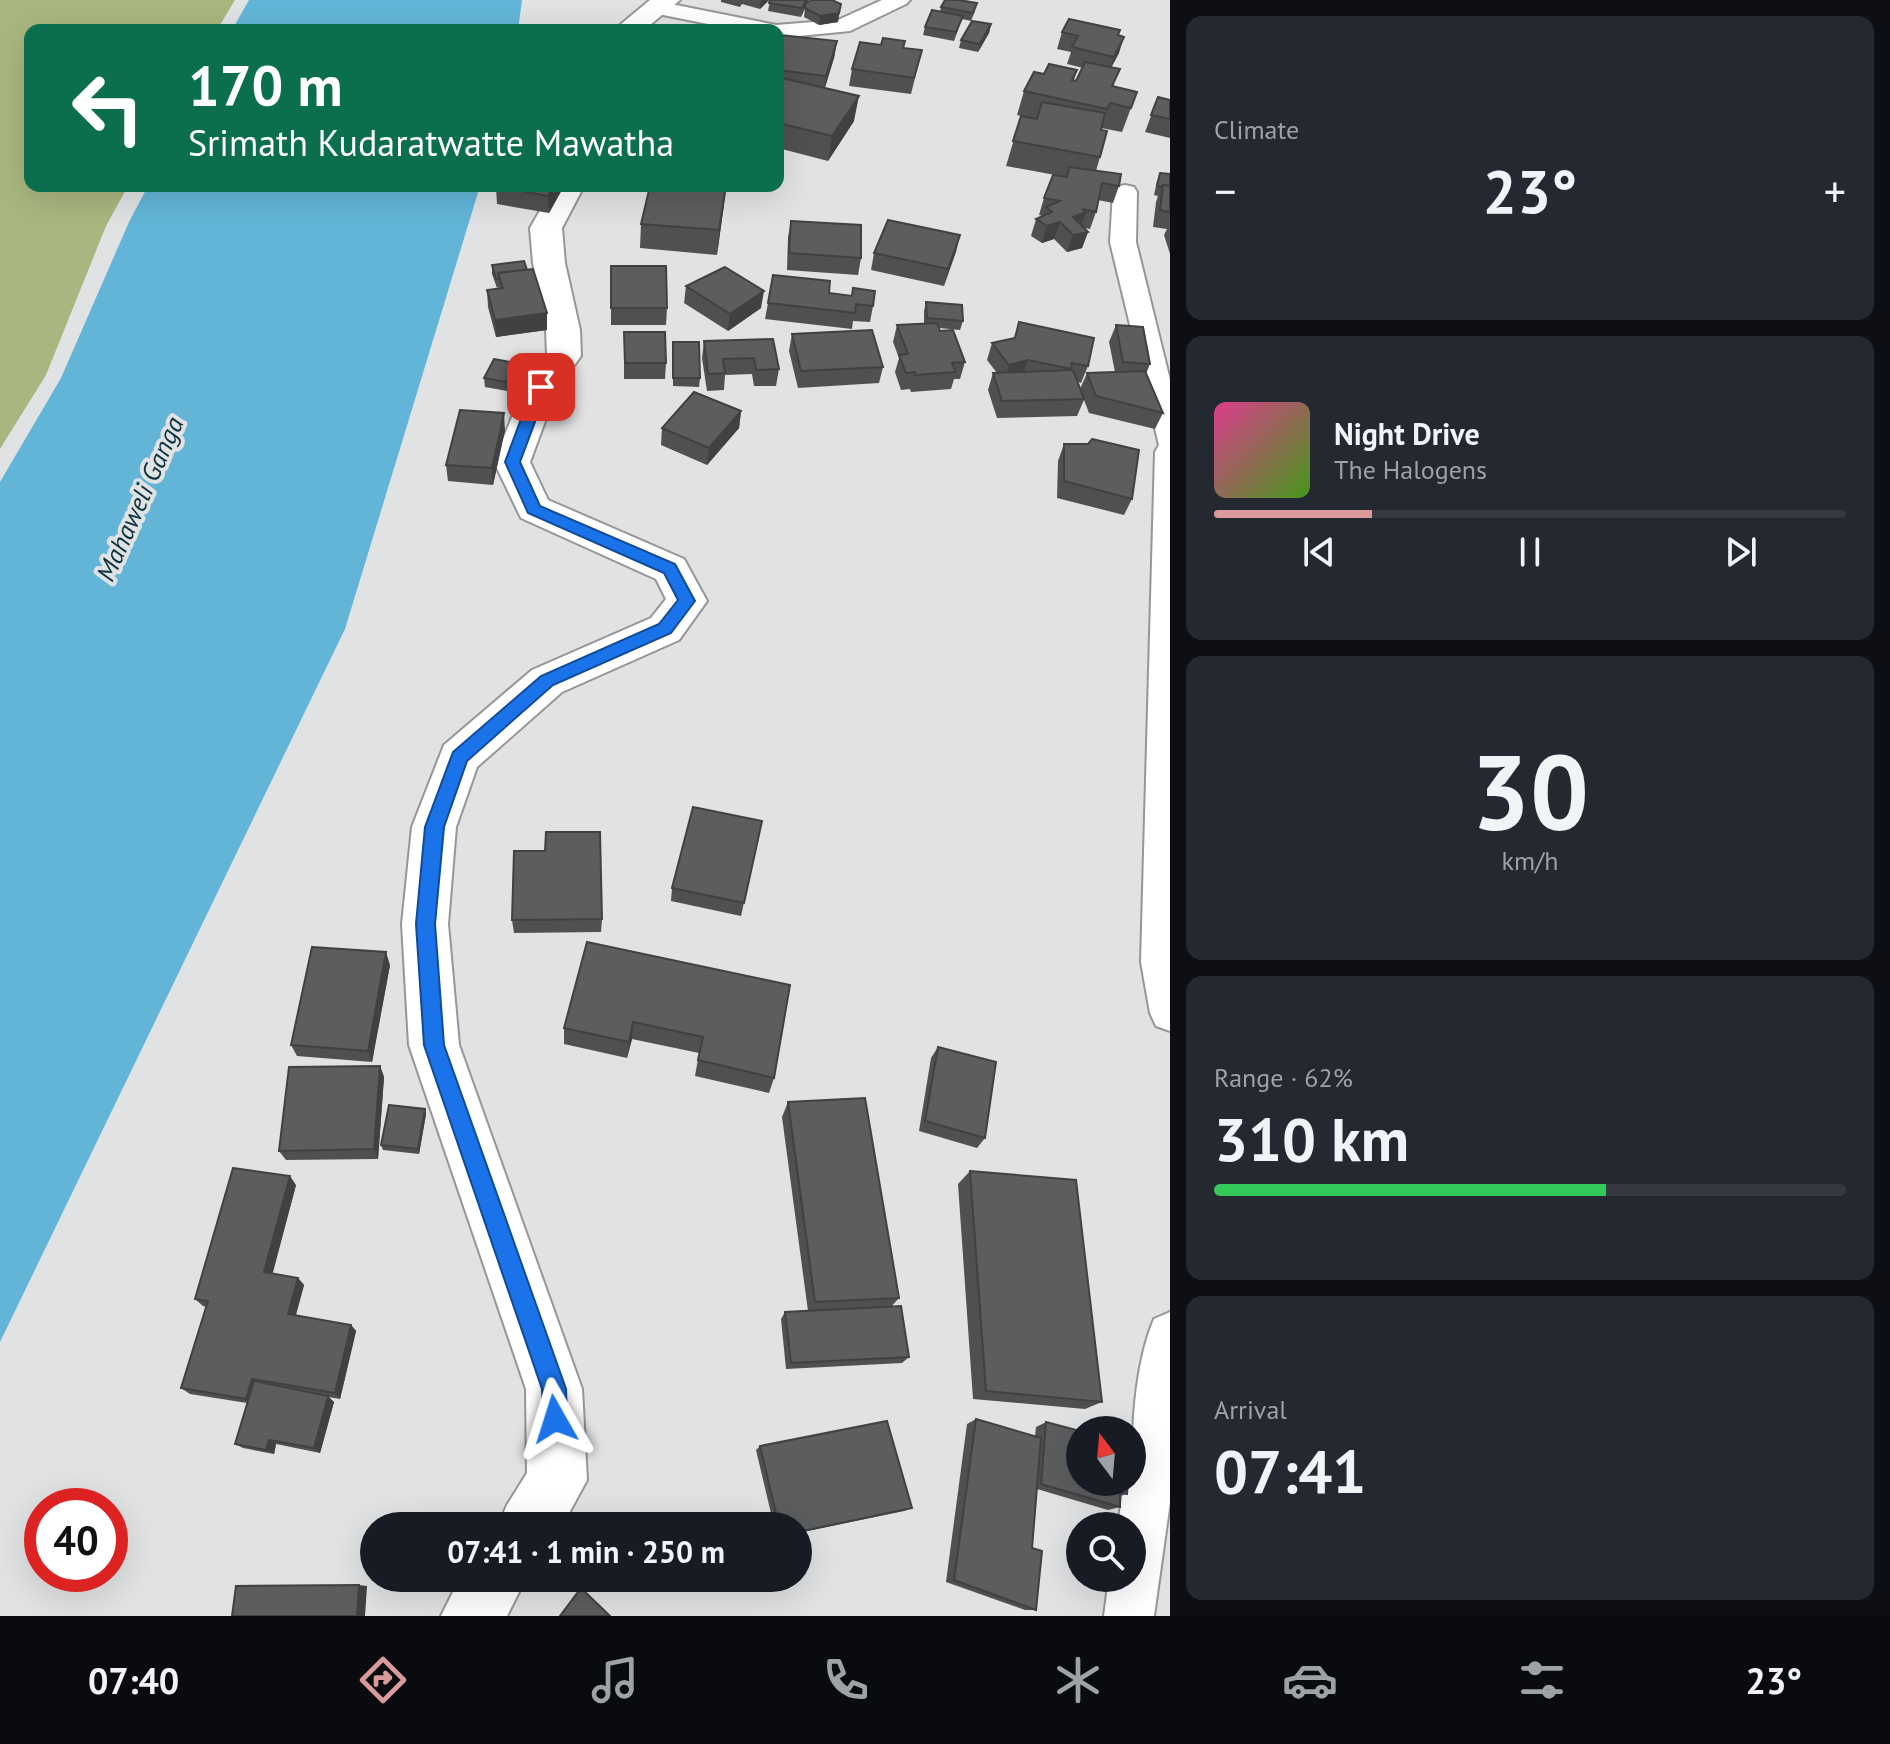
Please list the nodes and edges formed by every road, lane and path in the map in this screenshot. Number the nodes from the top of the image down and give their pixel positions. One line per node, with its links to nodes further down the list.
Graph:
1 (899, 0): 5 (street)
2 (662, 4): 3 (street); 4 (street)
3 (635, 24)
4 (745, 24)
5 (784, 31)
6 (566, 192): 12 (street)
7 (1125, 192): 8 (street)
8 (1170, 439)
9 (1170, 452): 10 (street)
10 (1170, 1013)
11 (1170, 1335): 15 (street)
12 (537, 1512)
13 (487, 1592): 14 (street)
14 (472, 1616)
15 (1129, 1616)

